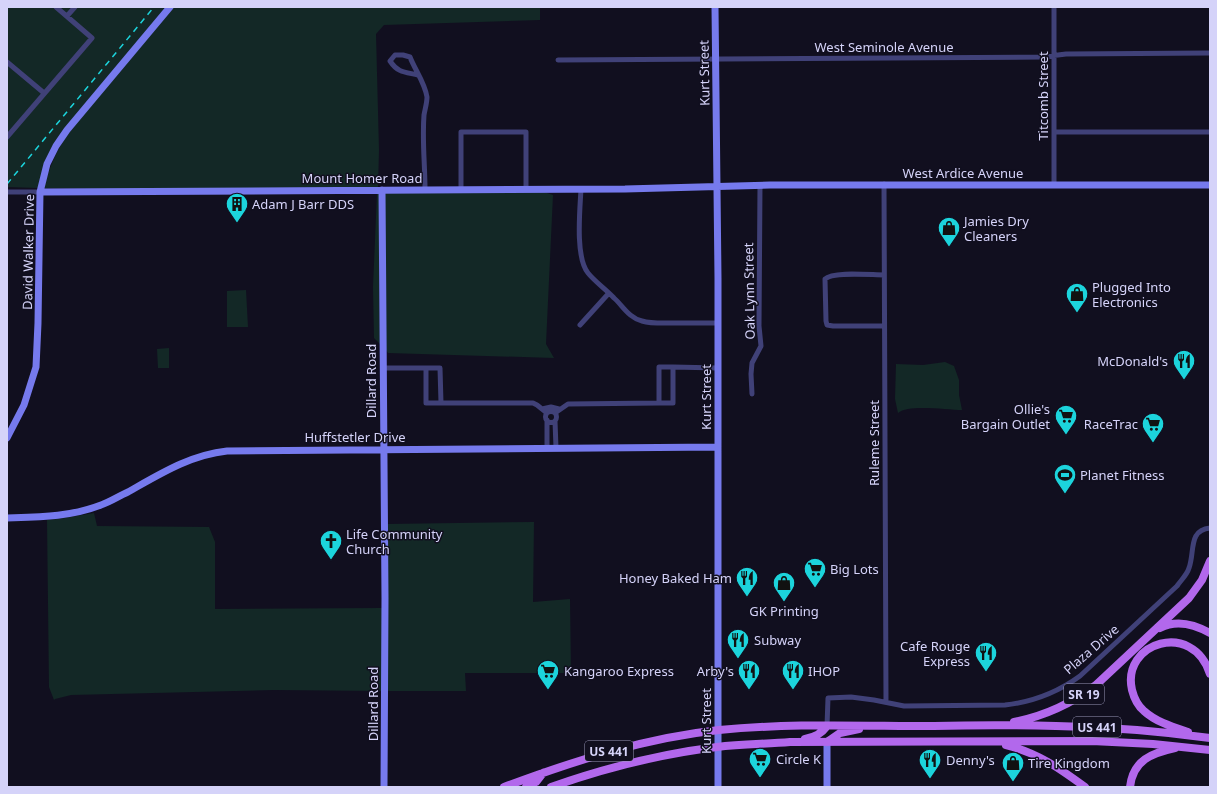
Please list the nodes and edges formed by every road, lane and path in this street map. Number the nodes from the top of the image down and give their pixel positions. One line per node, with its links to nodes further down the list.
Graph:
1 (56, 7): 6 (street)
2 (75, 7): 6 (street)
3 (170, 7): 28 (street, David Walker Drive)
4 (715, 7): 9 (street, Kurt Street)
5 (1054, 7): 8 (street, Titcomb Street)
6 (67, 16): 13 (street)
7 (1210, 53): 8 (street, West Seminole Avenue)
8 (1054, 55): 9 (street, West Seminole Avenue); 14 (street, Titcomb Street)
9 (716, 58): 10 (street, West Seminole Avenue); 21 (street, Kurt Street)
10 (558, 60)
11 (7, 62): 13 (street)
12 (418, 75): 12 (street); 22 (street)
13 (44, 93): 16 (street)
14 (1054, 132): 15 (street); 19 (street, Titcomb Street)
15 (1210, 132)
16 (7, 137)
17 (884, 184): 18 (street, West Ardice Avenue); 19 (street, West Ardice Avenue); 29 (street, Ruleme Street)
18 (760, 185): 21 (street, West Ardice Avenue); 38 (street, Oak Lynn Street)
19 (1054, 185): 20 (street, West Ardice Avenue)
20 (1210, 185)
21 (716, 186): 25 (street, Mount Homer Road); 31 (street, Kurt Street)
22 (425, 189): 23 (street, Mount Homer Road); 26 (street, Mount Homer Road)
23 (461, 189): 24 (street, Mount Homer Road); 24 (street)
24 (526, 189): 25 (street, Mount Homer Road)
25 (581, 189): 30 (street)
26 (382, 190): 28 (street, Mount Homer Road); 35 (street, Dillard Road)
27 (7, 192): 28 (street, Mount Homer Road)
28 (40, 192): 46 (street, David Walker Drive)
29 (884, 275): 33 (street, Ruleme Street); 33 (street)
30 (609, 293): 31 (street); 32 (street)
31 (718, 323): 37 (street, Kurt Street)
32 (580, 325)
33 (884, 326): 59 (street, Ruleme Street)
34 (673, 367): 37 (street); 40 (street); 40 (street)
35 (383, 368): 36 (street); 52 (street, Dillard Road)
36 (426, 368): 39 (street); 39 (street)
37 (718, 368): 49 (street, Kurt Street)
38 (752, 394)
39 (441, 403): 41 (street)
40 (659, 403): 42 (street)
41 (542, 409): 42 (street); 43 (street)
42 (557, 411): 43 (street); 45 (street)
43 (547, 413): 44 (street)
44 (546, 420): 45 (street); 47 (street)
45 (555, 421): 48 (street)
46 (7, 438)
47 (547, 440): 48 (street); 50 (street)
48 (556, 440): 51 (street)
49 (718, 447): 51 (street, Huffstetler Drive); 63 (street, Kurt Street)
50 (547, 448): 51 (street, Huffstetler Drive); 52 (street, Huffstetler Drive)
51 (556, 448)
52 (384, 449): 53 (street, Huffstetler Drive); 73 (street, Dillard Road)
53 (7, 518)
54 (1210, 528): 59 (street, Plaza Drive)
55 (1210, 561): 56 (main road, SR 19)
56 (1154, 631): 57 (main road); 60 (main road, SR 19)
57 (1210, 633)
58 (1210, 674): 64 (main road)
59 (886, 702): 61 (street)
60 (995, 725): 62 (main road, US 441); 64 (main road, US 441)
61 (828, 726): 62 (main road, US 441); 63 (main road, US 441); 66 (main road)
62 (874, 726): 67 (main road)
63 (718, 730): 70 (street, Kurt Street); 72 (main road, US 441)
64 (1198, 736): 65 (main road, US 441)
65 (1210, 738)
66 (790, 742): 67 (main road, US 441); 70 (main road, US 441)
67 (827, 742): 68 (main road, US 441); 78 (street)
68 (996, 742): 69 (main road, US 441); 79 (main road)
69 (1184, 746): 71 (main road, US 441); 80 (main road)
70 (718, 747): 76 (main road, US 441); 77 (street, Kurt Street)
71 (1210, 750)
72 (544, 772): 74 (main road, US 441); 75 (main road)
73 (384, 787)
74 (504, 787)
75 (526, 787)
76 (551, 787)
77 (718, 787)
78 (828, 787)
79 (1085, 787)
80 (1130, 787)

